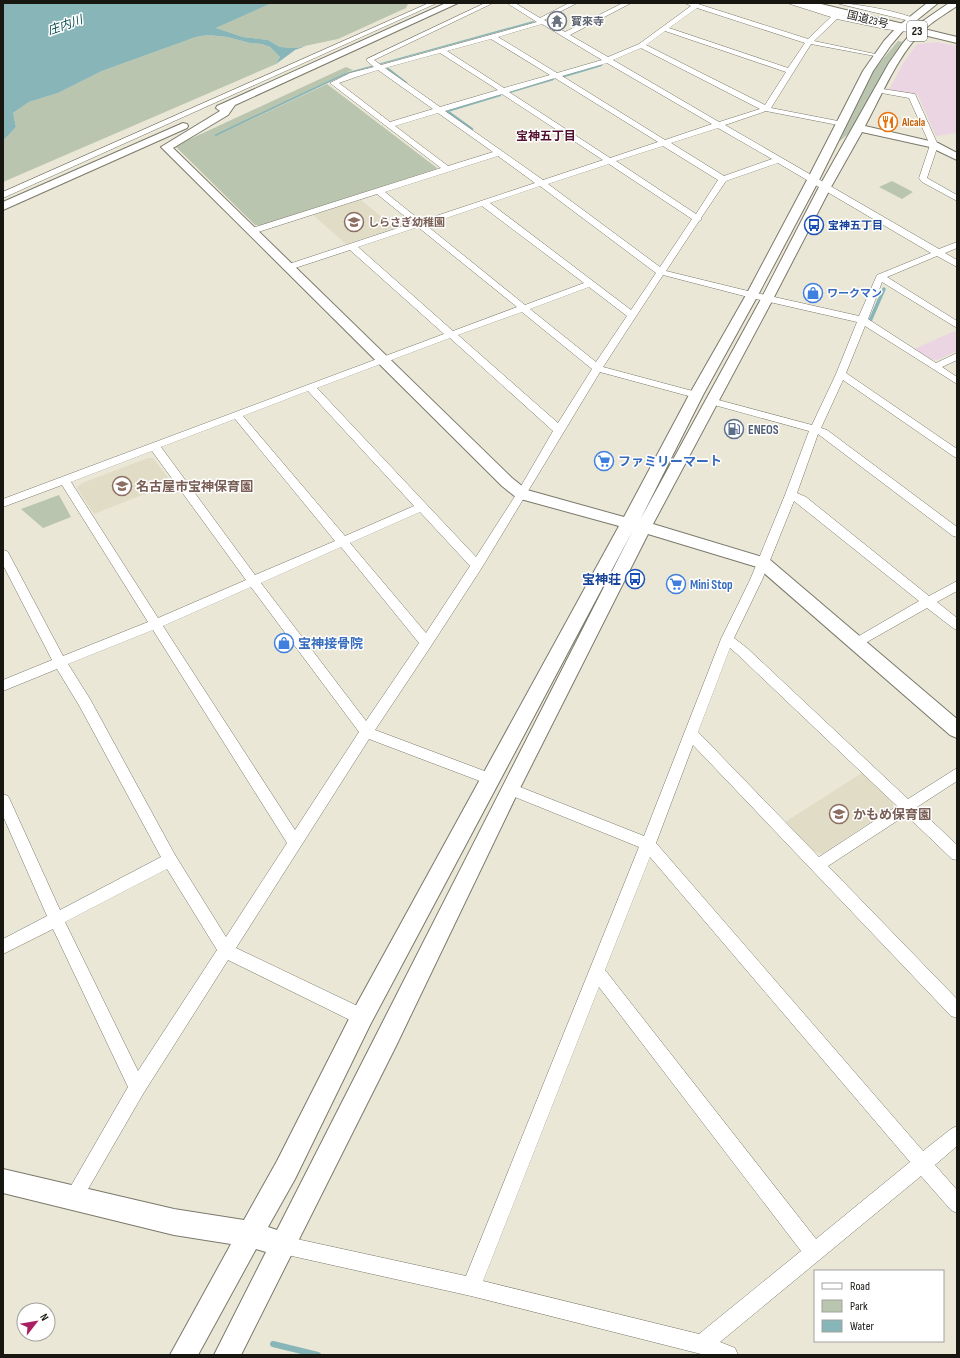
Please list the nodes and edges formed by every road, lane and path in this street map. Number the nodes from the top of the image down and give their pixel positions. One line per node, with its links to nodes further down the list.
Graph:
1 (434, 3): 52 (street)
2 (453, 3): 34 (street)
3 (490, 3): 29 (street)
4 (510, 3): 17 (street)
5 (574, 3): 17 (street)
6 (628, 3): 21 (street)
7 (688, 3): 15 (street)
8 (790, 3): 16 (street)
9 (803, 3): 18 (highway, 国道23号 / 23)
10 (823, 3): 18 (highway, 国道23号 / 23)
11 (839, 3): 14 (street)
12 (933, 3): 18 (street)
13 (955, 3): 18 (street)
14 (850, 4): 18 (street)
15 (696, 6): 19 (street); 24 (street)
16 (836, 16): 18 (street); 24 (street)
17 (541, 21): 21 (street); 22 (street)
18 (910, 26): 20 (highway, 国道23号 / 23); 23 (highway, 国道23号 / 23); 27 (street); 32 (street)
19 (664, 29): 25 (street); 30 (street)
20 (957, 32)
21 (564, 35): 28 (street)
22 (492, 36): 26 (street); 31 (street)
23 (957, 40)
24 (809, 42): 27 (street); 30 (street)
25 (641, 45): 28 (street); 35 (street)
26 (441, 50): 29 (street); 33 (street)
27 (878, 56): 37 (street)
28 (608, 60): 31 (street); 39 (street)
29 (376, 66): 36 (street); 38 (street)
30 (789, 71): 35 (street)
31 (556, 76): 33 (street); 41 (street)
32 (879, 90): 40 (street); 42 (street)
33 (503, 91): 36 (street); 46 (street)
34 (231, 104): 55 (street); 58 (street)
35 (766, 109): 37 (street); 39 (street)
36 (438, 110): 38 (street); 43 (street)
37 (840, 124): 50 (street)
38 (389, 125): 47 (street)
39 (719, 125): 41 (street); 45 (street)
40 (859, 128): 42 (street); 50 (street)
41 (666, 143): 46 (street); 48 (street)
42 (934, 145): 44 (street); 53 (street)
43 (498, 153): 47 (street); 49 (street)
44 (957, 157)
45 (778, 160): 48 (street); 50 (street)
46 (611, 162): 49 (street); 56 (street)
47 (447, 169): 51 (street)
48 (723, 179): 56 (street)
49 (541, 183): 54 (street); 64 (street)
50 (819, 183): 61 (street); 67 (street)
51 (379, 191): 57 (street); 58 (street)
52 (3, 195)
53 (957, 198)
54 (484, 203): 57 (street); 66 (street)
55 (3, 206)
56 (698, 219): 64 (street)
57 (419, 223): 59 (street); 68 (street)
58 (252, 231): 63 (street)
59 (351, 246): 63 (street); 72 (street)
60 (957, 246): 61 (street)
61 (939, 253): 62 (street); 65 (street)
62 (957, 264)
63 (289, 267): 74 (street)
64 (661, 272): 67 (street); 69 (street)
65 (880, 277): 70 (street); 71 (street)
66 (590, 284): 68 (street); 69 (street)
67 (760, 297): 70 (street); 80 (street)
68 (522, 308): 72 (street); 76 (street)
69 (633, 316): 76 (street)
70 (863, 320): 75 (street); 77 (street)
71 (957, 325)
72 (451, 334): 74 (street); 83 (street)
73 (957, 356): 75 (street)
74 (382, 360): 79 (street); 87 (street)
75 (935, 367): 78 (street)
76 (597, 368): 80 (street); 83 (street)
77 (841, 374): 82 (street); 85 (street)
78 (957, 381)
79 (310, 387): 81 (street); 90 (street)
80 (703, 398): 82 (street); 91 (street)
81 (237, 414): 84 (street); 93 (street)
82 (815, 429): 88 (street); 92 (street)
83 (559, 430): 87 (street)
84 (154, 446): 86 (street); 97 (street)
85 (957, 454)
86 (64, 480): 89 (street); 100 (street)
87 (522, 494): 91 (street); 96 (street)
88 (791, 495): 95 (street); 99 (street)
89 (3, 503)
90 (422, 507): 93 (street); 96 (street)
91 (637, 525): 95 (street); 111 (street); 112 (street)
92 (957, 533)
93 (343, 542): 97 (street); 103 (street)
94 (3, 554): 105 (street)
95 (764, 563): 102 (street); 104 (street)
96 (477, 566): 103 (street)
97 (253, 582): 100 (street); 108 (street)
98 (957, 585): 99 (street)
99 (928, 602): 101 (street); 104 (street)
100 (156, 624): 105 (street); 115 (street)
101 (957, 625)
102 (727, 639): 109 (street); 114 (street)
103 (427, 643): 108 (street)
104 (856, 643): 107 (street)
105 (60, 662): 106 (street); 118 (street)
106 (3, 686)
107 (957, 730)
108 (366, 732): 111 (street); 115 (street)
109 (690, 733): 116 (street); 119 (street)
110 (957, 774): 114 (street)
111 (490, 779): 125 (street)
112 (510, 789): 116 (street); 133 (street)
113 (3, 800): 120 (street)
114 (907, 807): 117 (street); 119 (street)
115 (295, 843): 122 (street)
116 (648, 844): 123 (street); 128 (street)
117 (957, 854)
118 (170, 860): 120 (street); 122 (street)
119 (818, 865): 124 (street)
120 (56, 919): 121 (street); 126 (street)
121 (3, 947)
122 (226, 950): 125 (street); 126 (street)
123 (597, 972): 134 (street); 135 (street)
124 (957, 1010)
125 (362, 1016): 132 (street)
126 (136, 1088): 130 (street)
127 (957, 1135): 128 (street)
128 (922, 1163): 131 (street); 134 (street)
129 (5, 1177): 130 (street)
130 (74, 1197): 132 (street)
131 (957, 1204)
132 (250, 1234): 133 (street); 137 (street)
133 (283, 1245): 135 (street); 138 (street)
134 (814, 1252): 136 (street)
135 (471, 1286): 136 (street)
136 (702, 1344): 139 (street)
137 (182, 1355)
138 (227, 1355)
139 (728, 1355)

